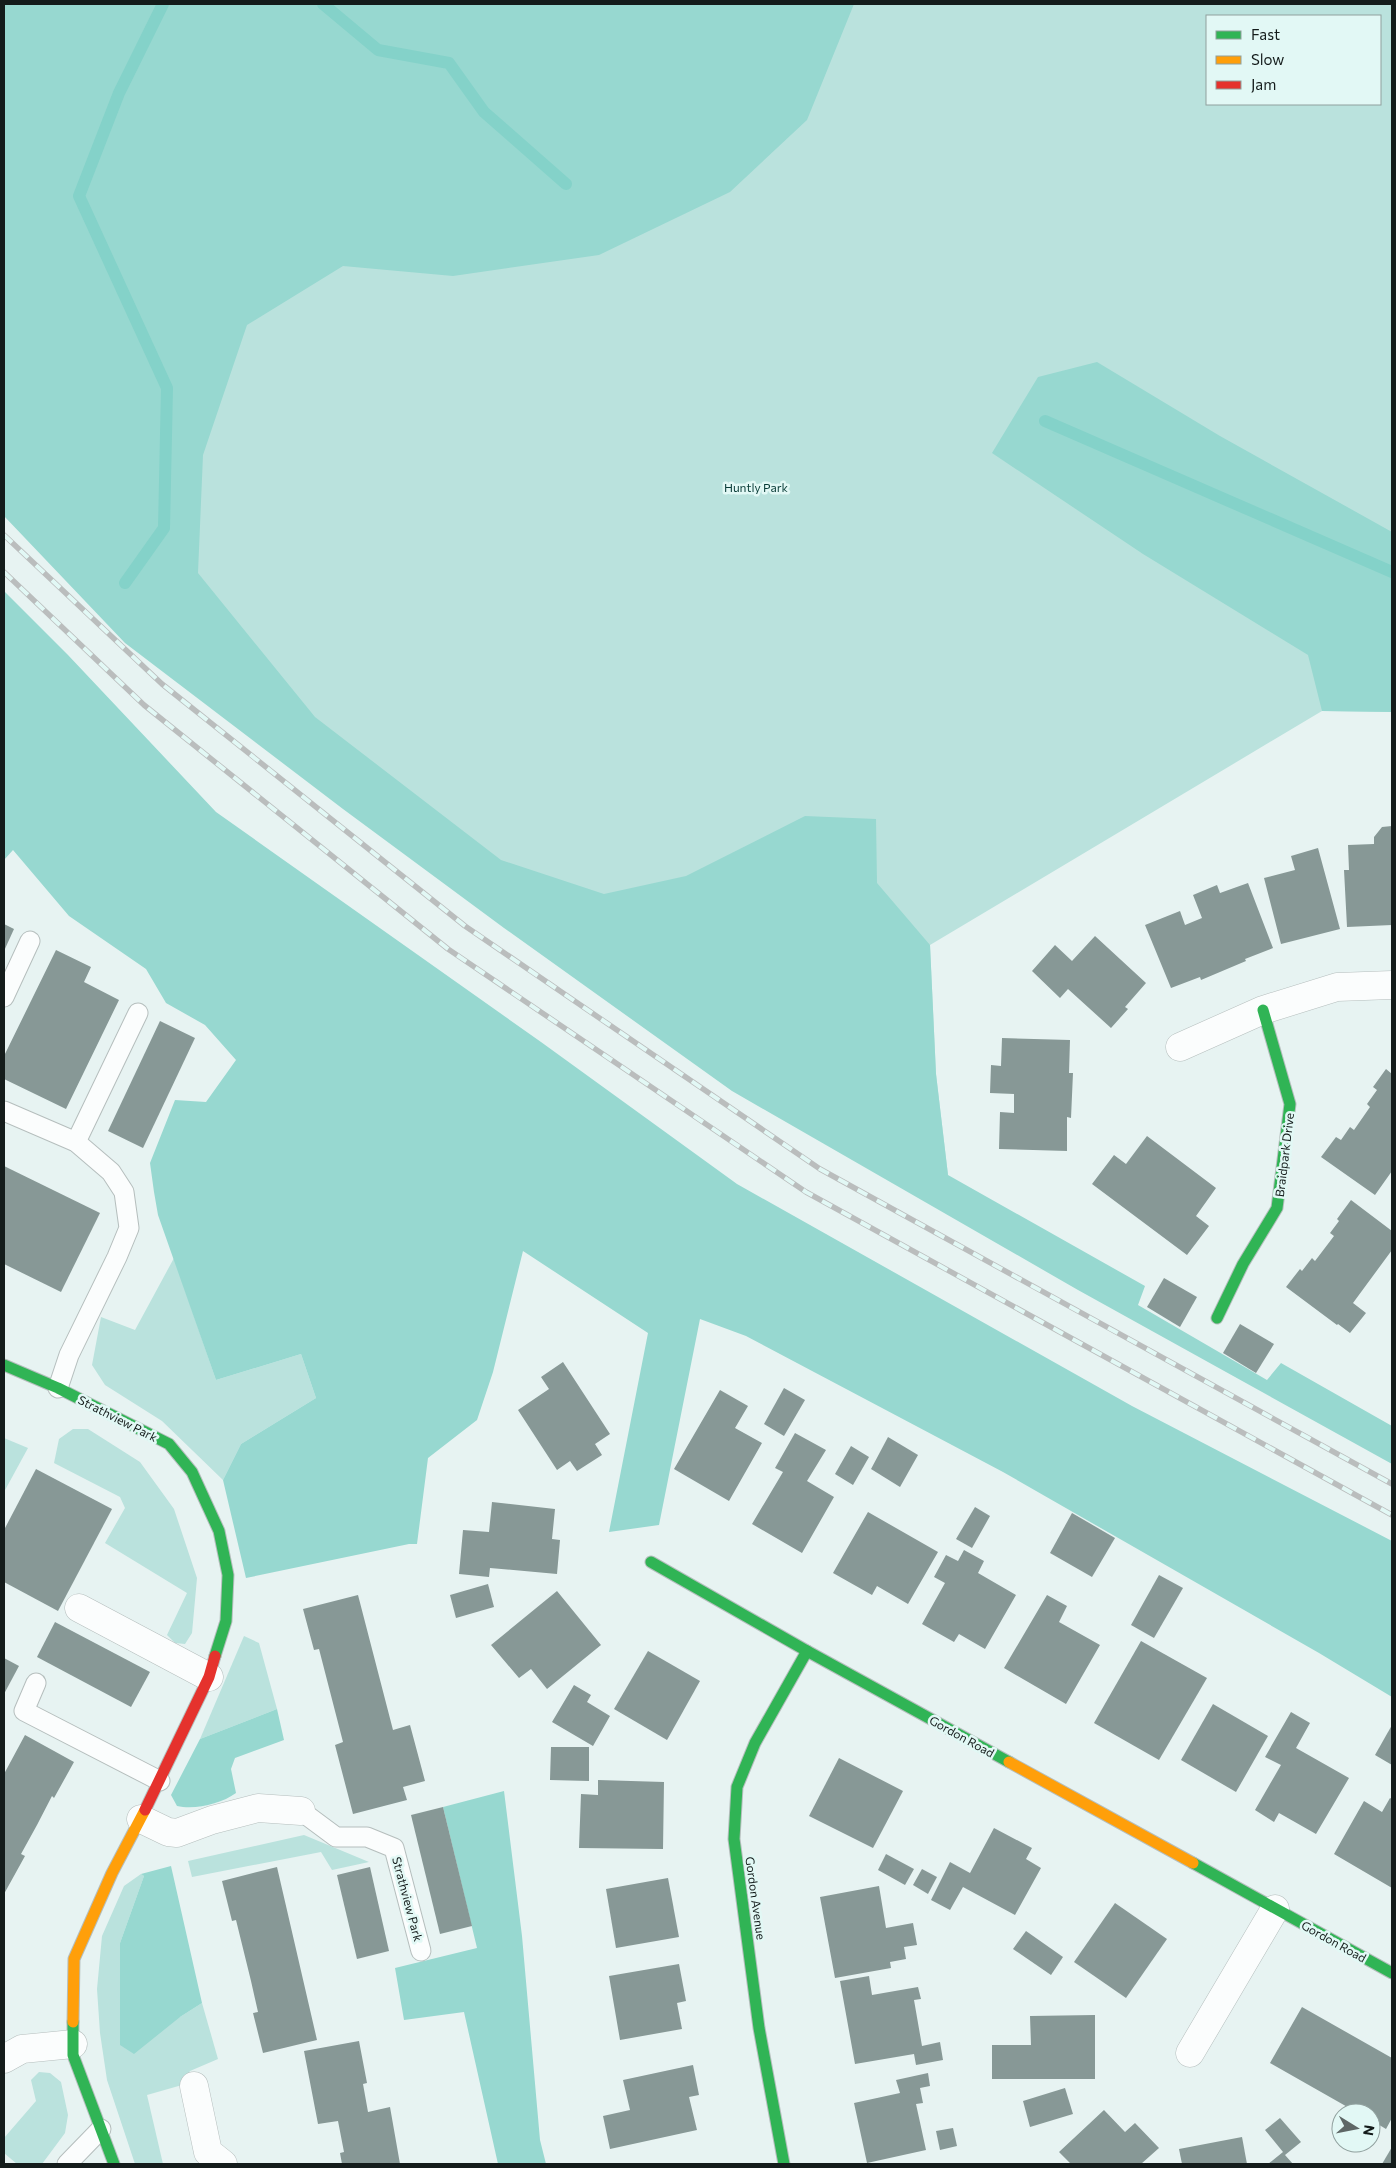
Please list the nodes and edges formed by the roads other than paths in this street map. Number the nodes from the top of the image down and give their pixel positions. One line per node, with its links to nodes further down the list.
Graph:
1 (30, 941): 3 (lane)
2 (1392, 985): 4 (street)
3 (4, 997)
4 (1263, 1010): 6 (street); 9 (street, Braidpark Drive)
5 (138, 1013): 8 (lane)
6 (1180, 1047)
7 (4, 1112): 8 (lane)
8 (76, 1142): 11 (lane)
9 (1217, 1318)
10 (4, 1365): 11 (street, Strathview Park)
11 (58, 1388): 15 (street, Strathview Park)
12 (651, 1562): 14 (street, Gordon Road)
13 (79, 1608): 15 (street)
14 (807, 1651): 20 (street, Gordon Road); 31 (street, Gordon Avenue)
15 (209, 1677): 17 (street, Strathview Park)
16 (36, 1683): 17 (lane)
17 (160, 1781): 19 (street, Strathview Park)
18 (301, 1811): 19 (street, Strathview Park); 21 (lane, Strathview Park)
19 (141, 1820): 23 (street, Strathview Park)
20 (1275, 1909): 22 (street, Gordon Road); 24 (street)
21 (421, 1952)
22 (1392, 1973)
23 (72, 2044): 25 (street); 27 (street, Strathview Park)
24 (1190, 2053)
25 (4, 2058)
26 (194, 2086): 30 (street)
27 (101, 2129): 28 (lane); 29 (street, Strathview Park)
28 (67, 2164)
29 (114, 2164)
30 (223, 2164)
31 (784, 2164)

